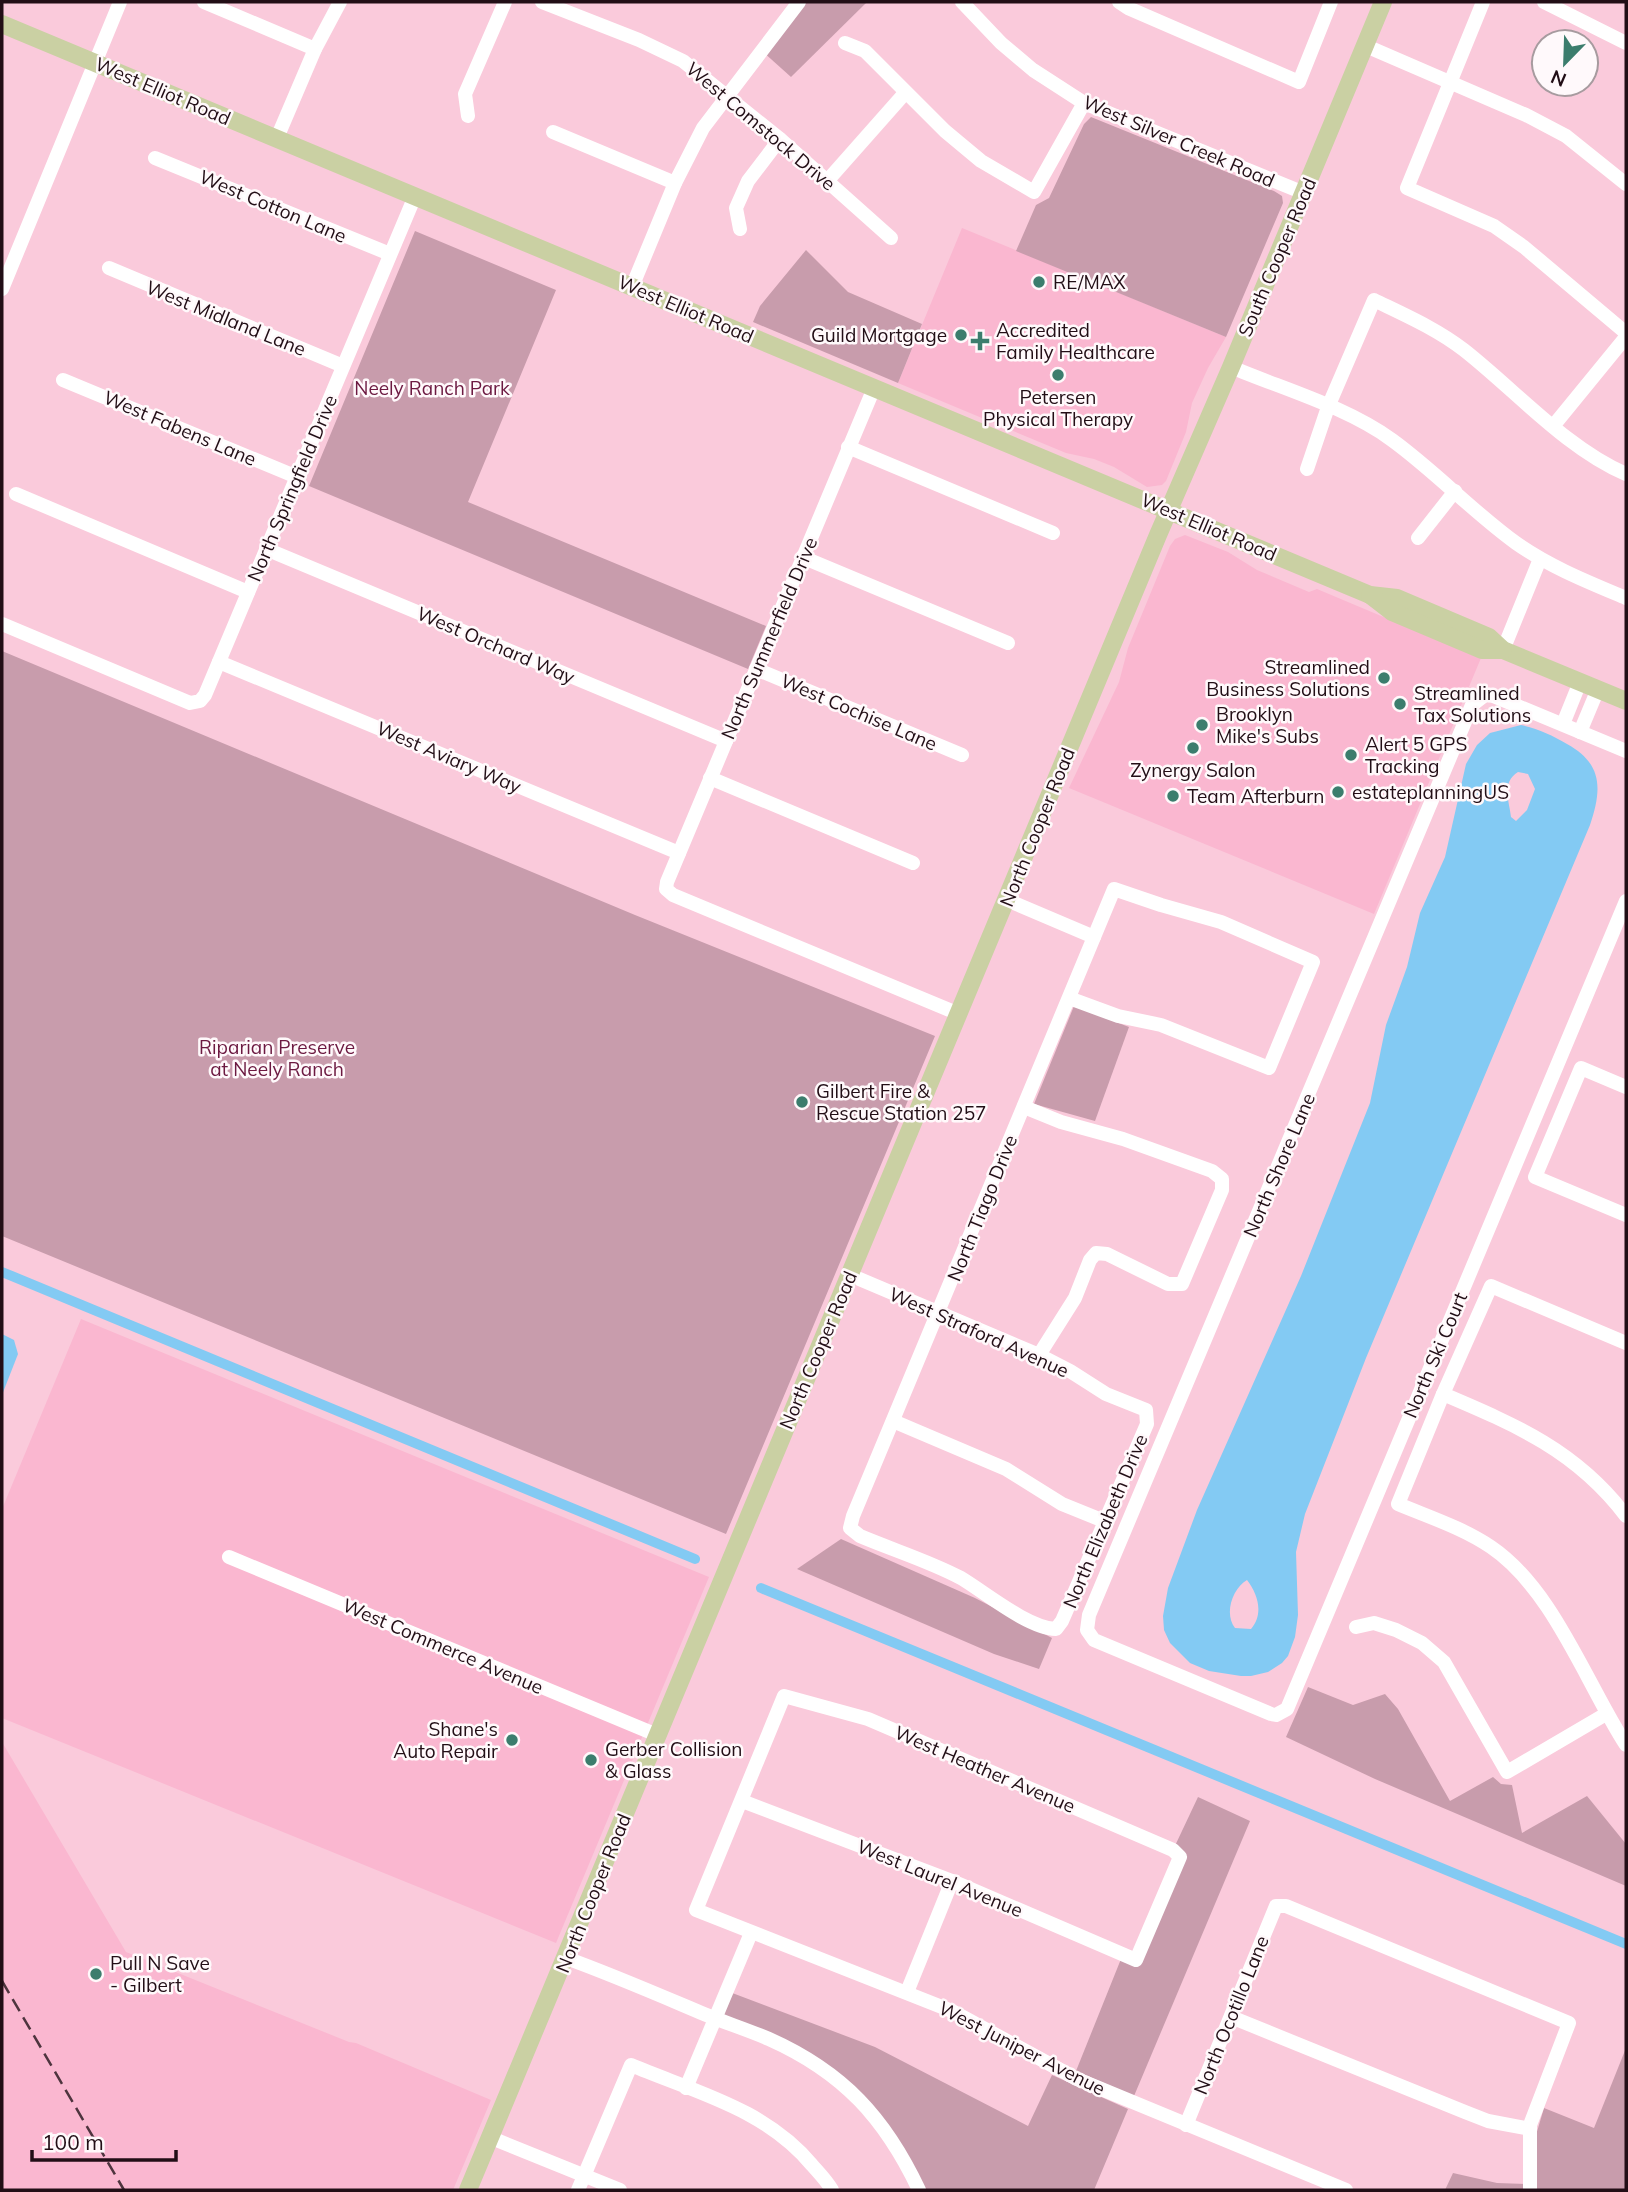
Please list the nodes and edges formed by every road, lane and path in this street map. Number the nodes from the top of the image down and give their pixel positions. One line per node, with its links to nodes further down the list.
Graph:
1 (120, 2): 18 (street)
2 (204, 2): 17 (street)
3 (340, 2): 17 (street)
4 (505, 2): 23 (street)
5 (542, 2): 21 (street, West Comstock Drive)
6 (962, 2): 22 (street, West Silver Creek Road)
7 (1119, 2): 8 (street)
8 (1331, 2)
9 (1383, 2): 16 (main road, South Cooper Road)
10 (1483, 2): 19 (street)
11 (1544, 2): 15 (street)
12 (793, 4): 21 (street)
13 (2, 24): 18 (main road, West Elliot Road)
14 (845, 43): 20 (street)
15 (1626, 43)
16 (1366, 46): 19 (street); 31 (main road, South Cooper Road)
17 (315, 49): 25 (street)
18 (95, 62): 25 (main road, West Elliot Road); 37 (street)
19 (1450, 83): 30 (street); 39 (street)
20 (905, 93): 22 (street); 28 (street)
21 (728, 96): 26 (street, West Comstock Drive); 29 (street)
22 (1084, 103): 31 (street, West Silver Creek Road)
23 (468, 116)
24 (553, 132): 29 (street)
25 (277, 138): 32 (main road, West Elliot Road)
26 (780, 139): 28 (street, West Comstock Drive); 33 (street)
27 (155, 158): 35 (street, West Cotton Lane)
28 (828, 180): 34 (street, West Comstock Drive)
29 (675, 183): 38 (street)
30 (1626, 184)
31 (1304, 193): 41 (main road, South Cooper Road)
32 (415, 196): 35 (street, North Springfield Drive); 38 (main road, West Elliot Road)
33 (740, 229)
34 (891, 238)
35 (390, 254): 40 (street, North Springfield Drive)
36 (109, 268): 40 (street, West Midland Lane)
37 (2, 287)
38 (632, 287): 43 (main road, West Elliot Road)
39 (1626, 335): 45 (street)
40 (343, 366): 49 (street, North Springfield Drive)
41 (1231, 368): 44 (street); 52 (main road, South Cooper Road)
42 (63, 380): 49 (street, West Fabens Lane)
43 (874, 388): 46 (street, North Summerfield Drive); 52 (main road, West Elliot Road)
44 (1328, 407): 45 (street); 47 (street); 50 (street)
45 (1554, 425): 48 (street)
46 (848, 447): 53 (street); 56 (street, North Summerfield Drive)
47 (1307, 469)
48 (1626, 474)
49 (296, 477): 55 (street, North Springfield Drive)
50 (1455, 491): 54 (street); 57 (street)
51 (16, 494): 58 (street)
52 (1168, 510): 62 (main road, West Elliot Road); 76 (main road, North Cooper Road)
53 (1053, 533)
54 (1418, 538)
55 (266, 549): 58 (street, North Springfield Drive); 70 (street, West Orchard Way)
56 (802, 557): 61 (street); 64 (street, North Summerfield Drive)
57 (1540, 559): 59 (street); 62 (street)
58 (248, 592): 63 (street, North Springfield Drive)
59 (1626, 598)
60 (2, 624): 63 (street, North Springfield Drive)
61 (1008, 643)
62 (1503, 650): 65 (main road, West Elliot Road)
63 (219, 662): 74 (street, West Aviary Way)
64 (756, 669): 70 (street, North Summerfield Drive); 72 (street, West Cochise Lane)
65 (1580, 682): 66 (main road, West Elliot Road); 68 (street)
66 (1598, 689): 67 (main road, West Elliot Road); 69 (street)
67 (1626, 701)
68 (1563, 724): 69 (street, North Shore Lane); 96 (street, North Shore Lane)
69 (1580, 732): 71 (street)
70 (726, 741): 73 (street, North Summerfield Drive)
71 (1626, 751)
72 (962, 755)
73 (710, 778): 74 (street, North Summerfield Drive); 75 (street)
74 (679, 853): 80 (street, North Summerfield Drive)
75 (913, 863)
76 (1007, 900): 78 (street); 80 (main road, North Cooper Road)
77 (1626, 901): 96 (street, North Ski Court)
78 (1094, 937): 79 (street, North Tiago Drive); 79 (street, North Tiago Drive)
79 (1069, 998): 82 (street, North Tiago Drive)
80 (959, 1014): 84 (main road, North Cooper Road)
81 (1626, 1087): 83 (street)
82 (1024, 1107): 85 (street, North Tiago Drive); 87 (street)
83 (1626, 1215)
84 (850, 1275): 85 (street, West Straford Avenue); 98 (main road, North Cooper Road)
85 (938, 1313): 87 (street, West Straford Avenue); 90 (street, North Tiago Drive)
86 (1626, 1343): 88 (street)
87 (1039, 1355): 89 (street, West Straford Avenue)
88 (1443, 1394): 91 (street); 97 (street)
89 (1146, 1410): 92 (street, North Elizabeth Drive)
90 (893, 1422): 92 (street); 95 (street, North Tiago Drive)
91 (1626, 1516)
92 (1104, 1521): 95 (street, North Elizabeth Drive)
93 (229, 1557): 98 (street, West Commerce Avenue)
94 (1356, 1626): 97 (street)
95 (1056, 1629)
96 (1187, 1680)
97 (1606, 1714): 99 (street)
98 (657, 1735): 103 (main road, North Cooper Road)
99 (1626, 1745)
100 (742, 1801): 101 (street, West Laurel Avenue); 102 (street, West Juniper Avenue); 104 (street, West Heather Avenue)
101 (952, 1881): 104 (street, West Laurel Avenue); 105 (street)
102 (751, 1933): 105 (street, West Juniper Avenue); 107 (street)
103 (566, 1958): 107 (street); 111 (main road, North Cooper Road)
104 (1136, 1960)
105 (907, 1992): 109 (street, West Juniper Avenue)
106 (1231, 2017): 109 (street, North Ocotillo Lane); 110 (street); 110 (street, North Ocotillo Lane)
107 (716, 2019): 108 (street); 116 (street)
108 (686, 2088): 112 (street); 115 (street)
109 (1186, 2124): 117 (street, West Juniper Avenue)
110 (1530, 2129): 118 (street)
111 (489, 2137): 112 (street); 113 (main road, North Cooper Road)
112 (581, 2184): 114 (street)
113 (468, 2190)
114 (620, 2190)
115 (832, 2190)
116 (919, 2190)
117 (1346, 2190)
118 (1530, 2190)

